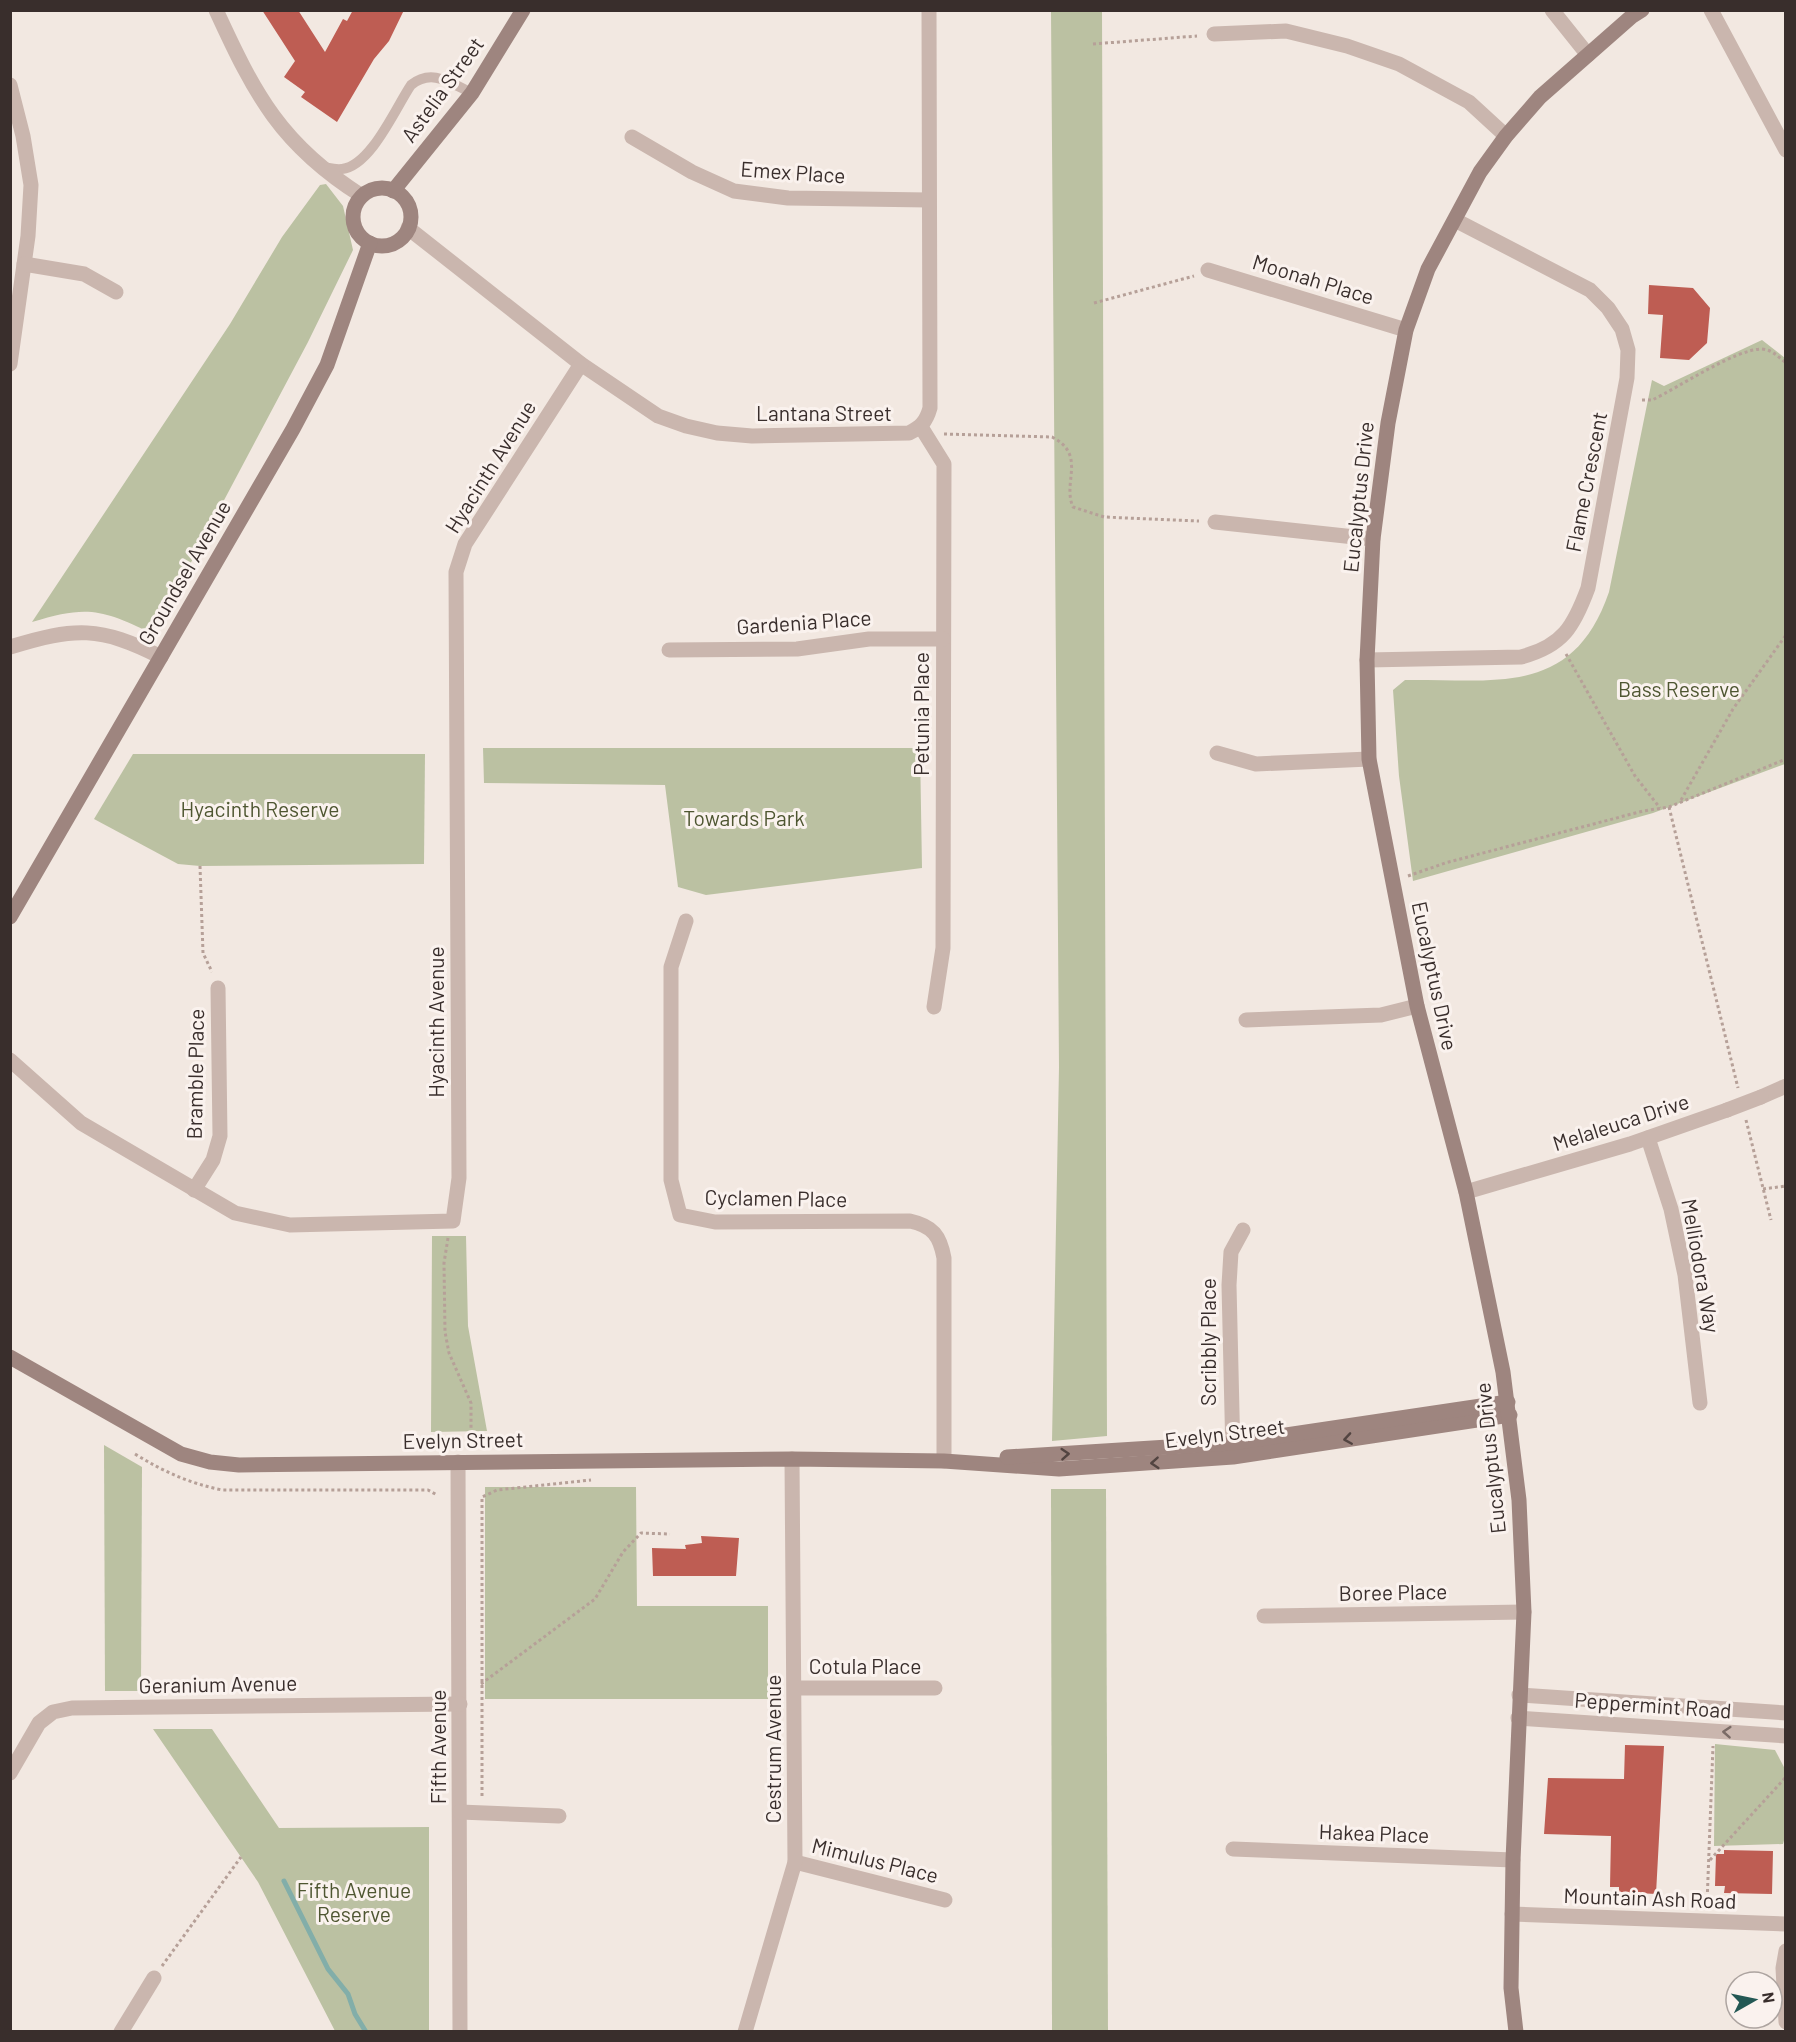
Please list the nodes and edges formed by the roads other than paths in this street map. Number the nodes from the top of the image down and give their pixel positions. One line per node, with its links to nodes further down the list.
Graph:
1 (216, 10): 14 (street)
2 (523, 10): 10 (street, Astelia Street)
3 (929, 10): 17 (street, Lantana Street)
4 (1552, 10): 8 (street)
5 (1642, 10): 8 (street, Eucalyptus Drive)
6 (1711, 10): 13 (street)
7 (1214, 34): 11 (street)
8 (1588, 55): 11 (street, Eucalyptus Drive)
9 (10, 85): 21 (street)
10 (472, 93): 14 (lane); 15 (street, Astelia Street)
11 (1506, 136): 18 (street, Eucalyptus Drive)
12 (632, 137): 17 (street, Emex Place)
13 (1785, 150)
14 (320, 167): 16 (street)
15 (393, 191): 16 (street); 19 (street)
16 (362, 196): 20 (street)
17 (929, 200): 27 (street, Lantana Street)
18 (1455, 220): 24 (street, Eucalyptus Drive); 34 (street, Flame Crescent)
19 (408, 228): 20 (street); 26 (street, Lantana Street)
20 (370, 243): 33 (street, Groundsel Avenue)
21 (24, 264): 23 (street); 25 (street)
22 (1208, 270): 24 (street, Moonah Place)
23 (116, 292)
24 (1406, 330): 29 (street, Eucalyptus Drive)
25 (11, 356)
26 (581, 364): 27 (street, Lantana Street); 46 (street, Hyacinth Avenue)
27 (924, 431): 30 (street, Petunia Place)
28 (1215, 522): 29 (street)
29 (1373, 539): 34 (street, Eucalyptus Drive)
30 (943, 639): 32 (street, Gardenia Place); 41 (street, Petunia Place)
31 (10, 647): 33 (street)
32 (669, 650)
33 (161, 657): 37 (street, Groundsel Avenue)
34 (1367, 660): 36 (street, Eucalyptus Drive)
35 (1217, 753): 36 (street)
36 (1369, 759): 40 (street, Eucalyptus Drive)
37 (11, 913)
38 (686, 921): 54 (street, Cyclamen Place)
39 (218, 988): 46 (street, Bramble Place)
40 (1417, 1006): 42 (street); 47 (street, Eucalyptus Drive)
41 (934, 1007)
42 (1246, 1020)
43 (10, 1060): 46 (street)
44 (1785, 1086): 45 (street, Melaleuca Drive, bridge)
45 (1648, 1138): 47 (street, Melaleuca Drive); 50 (street, Melliodora Way)
46 (194, 1190)
47 (1466, 1192): 51 (street, Eucalyptus Drive)
48 (1243, 1230): 52 (street, Scribbly Place)
49 (10, 1357): 55 (street, Evelyn Street)
50 (1700, 1403)
51 (1509, 1408): 52 (street, Evelyn Street); 56 (street, Eucalyptus Drive)
52 (1233, 1450): 54 (street, Evelyn Street)
53 (792, 1459): 54 (street, Evelyn Street); 55 (street, Evelyn Street); 58 (street, Cestrum Avenue)
54 (944, 1461)
55 (458, 1462): 61 (street, Fifth Avenue)
56 (1524, 1612): 57 (street, Boree Place); 60 (street, Eucalyptus Drive)
57 (1264, 1616)
58 (795, 1688): 59 (street, Cotula Place); 70 (street, Cestrum Avenue)
59 (935, 1688)
60 (1519, 1695): 62 (street, Peppermint Road); 63 (street, Eucalyptus Drive)
61 (460, 1704): 65 (street, Geranium Avenue); 66 (street, Fifth Avenue)
62 (1785, 1713)
63 (1518, 1718): 64 (street, Peppermint Road, one-way to 63); 69 (street, Eucalyptus Drive)
64 (1785, 1736)
65 (10, 1773)
66 (460, 1812): 67 (street); 78 (street, Fifth Avenue)
67 (559, 1815)
68 (1233, 1849): 69 (street, Hakea Place)
69 (1513, 1860): 72 (street, Eucalyptus Drive)
70 (795, 1862): 71 (street, Mimulus Place); 79 (street, Cestrum Avenue)
71 (945, 1900)
72 (1512, 1914): 73 (street, Mountain Ash Road); 80 (street, Eucalyptus Drive)
73 (1785, 1924)
74 (1785, 1951): 76 (street)
75 (154, 1978): 77 (street)
76 (1785, 2022)
77 (121, 2031)
78 (460, 2031)
79 (745, 2031)
80 (1516, 2031)

